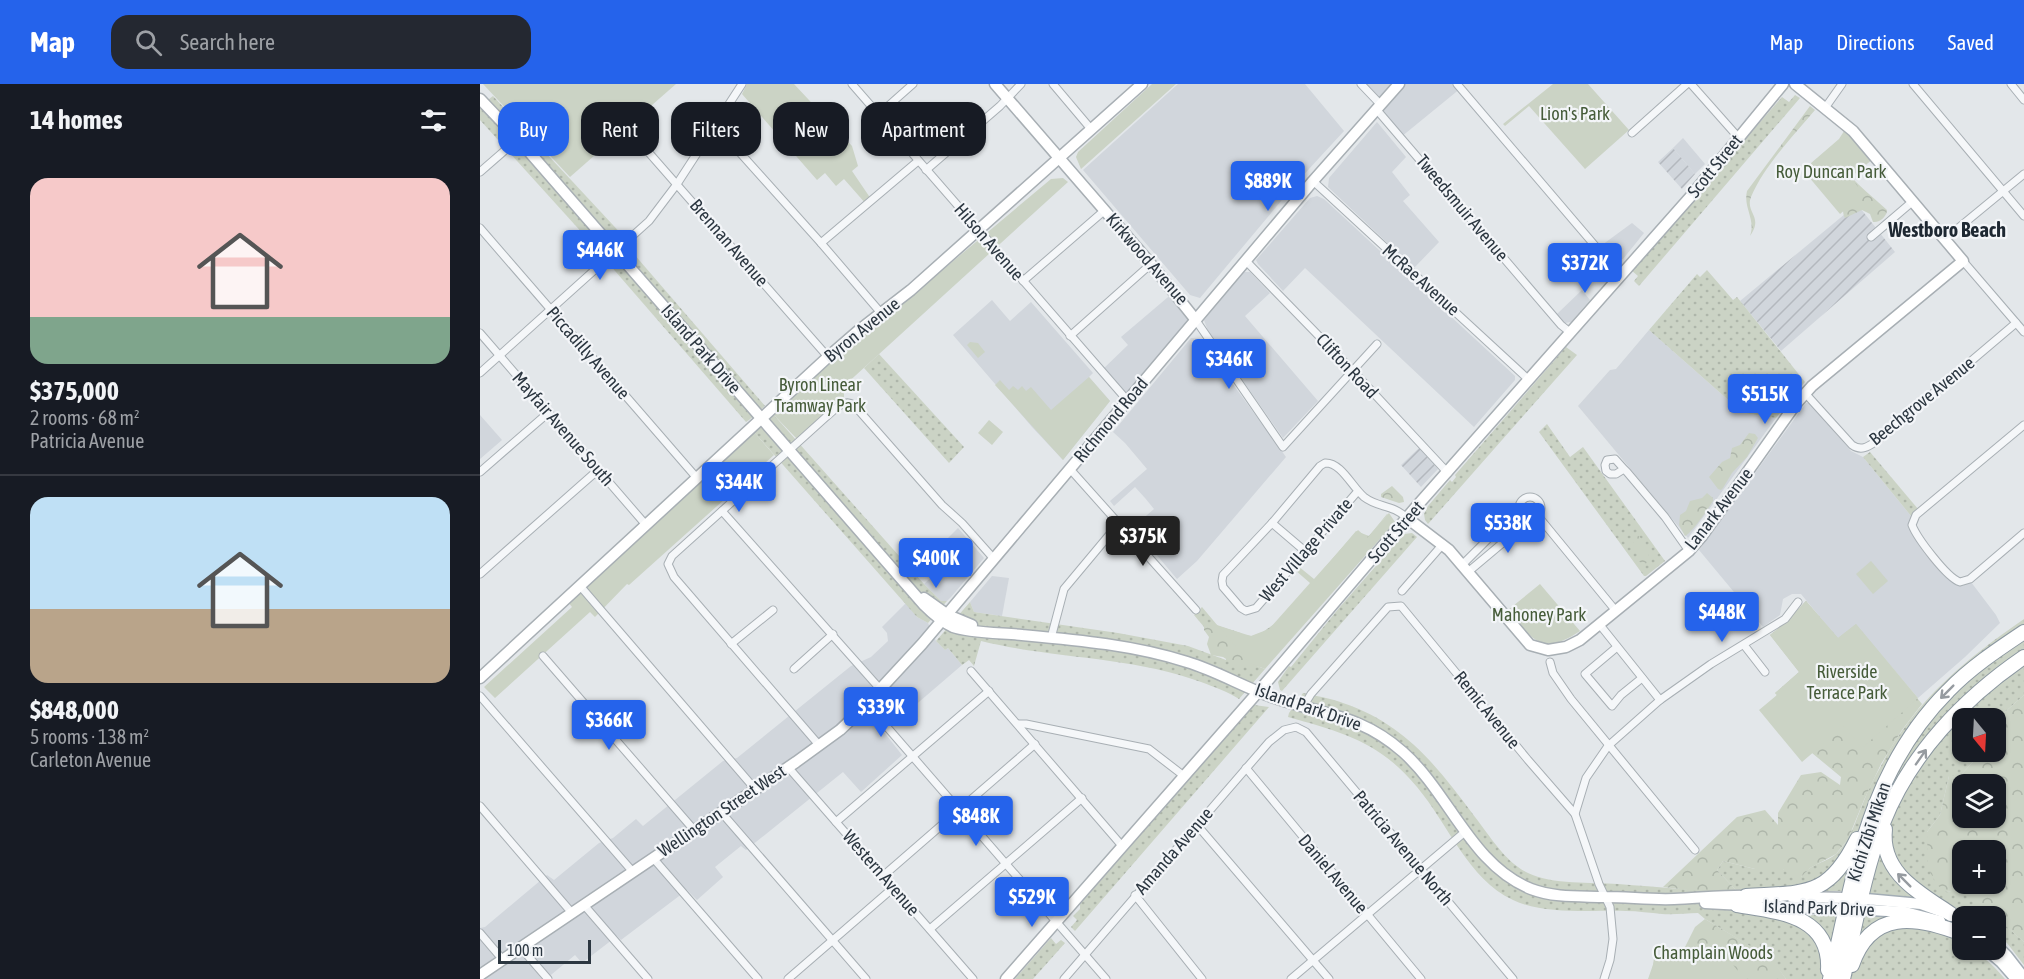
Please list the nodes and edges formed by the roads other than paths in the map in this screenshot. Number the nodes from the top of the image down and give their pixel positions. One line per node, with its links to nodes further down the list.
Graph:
1 (742, 84): 21 (street)
2 (852, 84): 22 (street, Hilson Avenue)
3 (913, 84): 23 (street)
4 (994, 84): 18 (main road, Kirkwood Avenue)
5 (1021, 84): 18 (street)
6 (1053, 84): 28 (street)
7 (1142, 84): 28 (main road, Byron Avenue)
8 (1361, 84): 24 (street, Tweedsmuir Avenue)
9 (1399, 84): 24 (main road, Richmond Road)
10 (1457, 84): 57 (street)
11 (1689, 84): 29 (street); 30 (street)
12 (1784, 84): 30 (main road, Scott Street)
13 (1795, 84): 25 (main road)
14 (1842, 84): 25 (street)
15 (1912, 84): 44 (street)
16 (2010, 84): 20 (street)
17 (480, 92): 26 (main road, Island Park Drive)
18 (1007, 98): 37 (main road, Kirkwood Avenue); 39 (street)
19 (480, 99): 26 (main road, Island Park Drive)
20 (2024, 100)
21 (731, 102)
22 (867, 102)
23 (893, 102)
24 (1379, 107): 42 (main road, Richmond Road); 65 (street, Tweedsmuir Avenue)
25 (1825, 108): 45 (main road)
26 (493, 111): 27 (main road, Island Park Drive)
27 (498, 117)
28 (1091, 129): 37 (main road, Byron Avenue)
29 (1632, 133)
30 (1738, 137): 57 (main road, Scott Street)
31 (498, 156): 40 (street)
32 (533, 156): 53 (main road, Island Park Drive)
33 (652, 156): 43 (street, Brennan Avenue)
34 (696, 156): 43 (street)
35 (743, 156): 52 (street)
36 (914, 156): 38 (street, Hilson Avenue)
37 (1058, 158): 46 (main road, Kirkwood Avenue); 49 (main road, Byron Avenue)
38 (918, 161): 39 (street, Hilson Avenue); 52 (street)
39 (926, 170): 49 (street, Hilson Avenue)
40 (480, 172)
41 (2024, 174): 44 (street)
42 (1313, 181): 54 (main road, Richmond Road); 72 (street, McRae Avenue)
43 (677, 184): 53 (street); 69 (street, Brennan Avenue)
44 (2004, 192): 47 (street); 51 (street)
45 (1912, 202): 50 (street); 51 (main road)
46 (1105, 210): 56 (main road, Kirkwood Avenue); 58 (street)
47 (2024, 216)
48 (480, 228): 59 (street, Piccadilly Avenue)
49 (978, 230): 58 (street, Hilson Avenue); 60 (main road, Byron Avenue)
50 (1871, 237)
51 (1945, 239): 55 (main road)
52 (821, 243): 60 (street)
53 (615, 251): 59 (street); 76 (main road, Island Park Drive)
54 (1246, 261): 61 (main road, Richmond Road); 70 (street, Clifton Road)
55 (1963, 261): 62 (street); 73 (main road, Lanark Avenue)
56 (1151, 264): 61 (main road, Kirkwood Avenue); 66 (street)
57 (1620, 275): 65 (main road, Scott Street)
58 (1023, 281): 66 (street, Hilson Avenue)
59 (550, 310): 68 (street); 84 (street, Piccadilly Avenue)
60 (880, 314): 69 (main road, Byron Avenue)
61 (1196, 319): 70 (street, Kirkwood Avenue); 74 (main road, Richmond Road)
62 (2016, 323): 63 (street); 73 (street, Beechgrove Avenue)
63 (2024, 332)
64 (480, 333): 68 (street, Mayfair Avenue South)
65 (1571, 333): 72 (main road, Scott Street)
66 (1070, 336): 74 (street, Hilson Avenue)
67 (1377, 344): 70 (street)
68 (500, 356): 71 (street); 75 (street, Mayfair Avenue South)
69 (828, 357): 76 (main road, Byron Avenue)
70 (1352, 370): 83 (street, Clifton Road)
71 (480, 373)
72 (1529, 380): 83 (main road, Scott Street)
73 (1805, 393): 96 (main road, Lanark Avenue)
74 (1127, 400): 79 (main road, Richmond Road)
75 (548, 413): 81 (street, Mayfair Avenue South); 82 (street)
76 (761, 419): 78 (main road, Island Park Drive); 84 (main road, Byron Avenue)
77 (2024, 425): 94 (street)
78 (789, 451): 86 (street); 98 (street); 107 (main road, Island Park Drive)
79 (1070, 469): 91 (street); 98 (main road, Richmond Road)
80 (1624, 469): 96 (street)
81 (598, 470): 93 (street, Mayfair Avenue South); 100 (street)
82 (480, 472)
83 (1448, 473): 89 (main road, Scott Street)
84 (696, 477): 93 (main road, Byron Avenue)
85 (1358, 491): 89 (street, West Village Private); 92 (street, West Village Private); 97 (street, West Village Private)
86 (722, 511): 110 (street); 112 (street)
87 (1520, 511): 88 (street); 90 (street); 99 (street)
88 (1538, 516): 90 (street); 106 (street)
89 (1407, 518): 95 (main road, Lanark Avenue); 125 (main road, Scott Street)
90 (1526, 518): 99 (street)
91 (1120, 522): 105 (street); 111 (street)
92 (1272, 523): 97 (street); 97 (street, West Village Private)
93 (646, 525): 101 (main road, Byron Avenue)
94 (2024, 533)
95 (1440, 542): 99 (main road, Lanark Avenue); 102 (street)
96 (1689, 551): 106 (main road, Lanark Avenue)
97 (1306, 552)
98 (994, 559): 107 (main road, Richmond Road)
99 (1465, 568): 108 (main road, Lanark Avenue)
100 (480, 574)
101 (581, 587): 121 (main road, Byron Avenue); 139 (street)
102 (1402, 591)
103 (1798, 602): 113 (street)
104 (773, 610): 112 (street)
105 (1196, 610)
106 (1616, 611): 108 (main road, Lanark Avenue)
107 (945, 618): 111 (main road, Island Park Drive); 123 (main road, Wellington Street West)
108 (1600, 624): 114 (street)
109 (2024, 632): 141 (highway, Kichi Zībī Mīkan, one-way to 141)
110 (833, 634): 118 (street); 123 (street)
111 (1051, 638): 125 (main road, Island Park Drive)
112 (731, 644): 133 (street)
113 (1744, 645): 120 (street); 127 (street)
114 (1617, 647): 122 (street); 122 (street)
115 (543, 656): 149 (street)
116 (2024, 657): 143 (highway, Kichi Zībī Mīkan, one-way to 116)
117 (1550, 662): 134 (street)
118 (794, 669)
119 (971, 671): 124 (street)
120 (1765, 672)
121 (480, 678)
122 (1642, 678): 127 (street)
123 (881, 690): 128 (main road, Wellington Street West)
124 (988, 691): 130 (street); 135 (street)
125 (1258, 692): 129 (main road, Island Park Drive); 138 (main road, Scott Street)
126 (480, 696): 156 (street)
127 (1660, 700): 134 (street)
128 (867, 704): 133 (main road, Wellington Street West); 135 (street)
129 (1299, 706): 146 (street, Remic Avenue); 150 (main road, Island Park Drive)
130 (1018, 724): 132 (street); 138 (street)
131 (1288, 728): 137 (street, Amanda Avenue); 155 (street, Patricia Avenue North)
132 (1035, 744): 140 (street); 144 (street)
133 (819, 745): 136 (main road, Wellington Street West)
134 (1608, 746): 146 (street); 152 (street)
135 (913, 756): 144 (street); 147 (street)
136 (788, 767): 139 (main road, Wellington Street West); 147 (street, Western Avenue)
137 (1246, 768): 148 (street, Amanda Avenue); 166 (street, Daniel Avenue)
138 (1184, 776): 151 (main road, Scott Street)
139 (755, 789): 145 (main road, Wellington Street West)
140 (1082, 798): 151 (street); 154 (street)
141 (1875, 805): 161 (highway); 162 (highway, Kichi Zībī Mīkan)
142 (480, 806): 164 (street)
143 (1890, 806): 162 (highway, Kichi Zībī Mīkan); 165 (highway, one-way to 143)
144 (960, 810): 154 (street); 157 (street)
145 (721, 812): 149 (main road, Wellington Street West); 173 (street)
146 (1575, 814): 160 (street)
147 (836, 822): 157 (street, Western Avenue)
148 (1197, 825): 159 (street, Amanda Avenue); 178 (street)
149 (694, 830): 153 (main road, Wellington Street West)
150 (1466, 831): 155 (street); 160 (main road, Island Park Drive)
151 (1123, 847): 168 (main road, Scott Street)
152 (1695, 850)
153 (653, 858): 156 (main road, Wellington Street West); 184 (street)
154 (1006, 863): 168 (street); 170 (street)
155 (1421, 869): 166 (street); 195 (street, Patricia Avenue North)
156 (633, 872): 163 (main road, Wellington Street West)
157 (883, 876): 158 (street, Western Avenue)
158 (893, 888): 170 (street, Western Avenue); 173 (street)
159 (1135, 895): 175 (street, Amanda Avenue); 191 (street)
160 (1605, 897): 161 (main road, Island Park Drive); 196 (street)
161 (1742, 901): 162 (main road, Island Park Drive); 197 (highway)
162 (1854, 904): 167 (main road, Island Park Drive); 169 (main road, Island Park Drive); 197 (highway, Kichi Zībī Mīkan); 198 (highway, Kichi Zībī Mīkan)
163 (584, 905): 164 (main road, Wellington Street West); 183 (street)
164 (572, 913): 174 (main road, Wellington Street West)
165 (1952, 913)
166 (1367, 915): 178 (street); 194 (street, Daniel Avenue)
167 (1952, 915)
168 (1057, 922): 175 (street); 188 (main road, Scott Street)
169 (1952, 927)
170 (930, 929): 187 (street, Western Avenue)
171 (1952, 930): 199 (highway)
172 (480, 933): 177 (street)
173 (832, 940): 185 (street); 186 (street)
174 (521, 948): 177 (main road, Wellington Street West); 182 (street)
175 (1082, 951): 189 (street, Amanda Avenue); 190 (street)
176 (2006, 955): 181 (main road)
177 (503, 960): 180 (main road, Wellington Street West)
178 (1313, 960): 192 (street); 193 (street)
179 (1999, 960): 200 (main road)
180 (480, 975)
181 (2024, 978)
182 (548, 979)
183 (648, 979)
184 (758, 979)
185 (788, 979)
186 (866, 979)
187 (973, 979)
188 (1006, 979)
189 (1064, 979)
190 (1106, 979)
191 (1202, 979)
192 (1290, 979)
193 (1329, 979)
194 (1421, 979)
195 (1513, 979)
196 (1604, 979)
197 (1829, 979)
198 (1843, 979)
199 (1849, 979)
200 (2016, 979)

